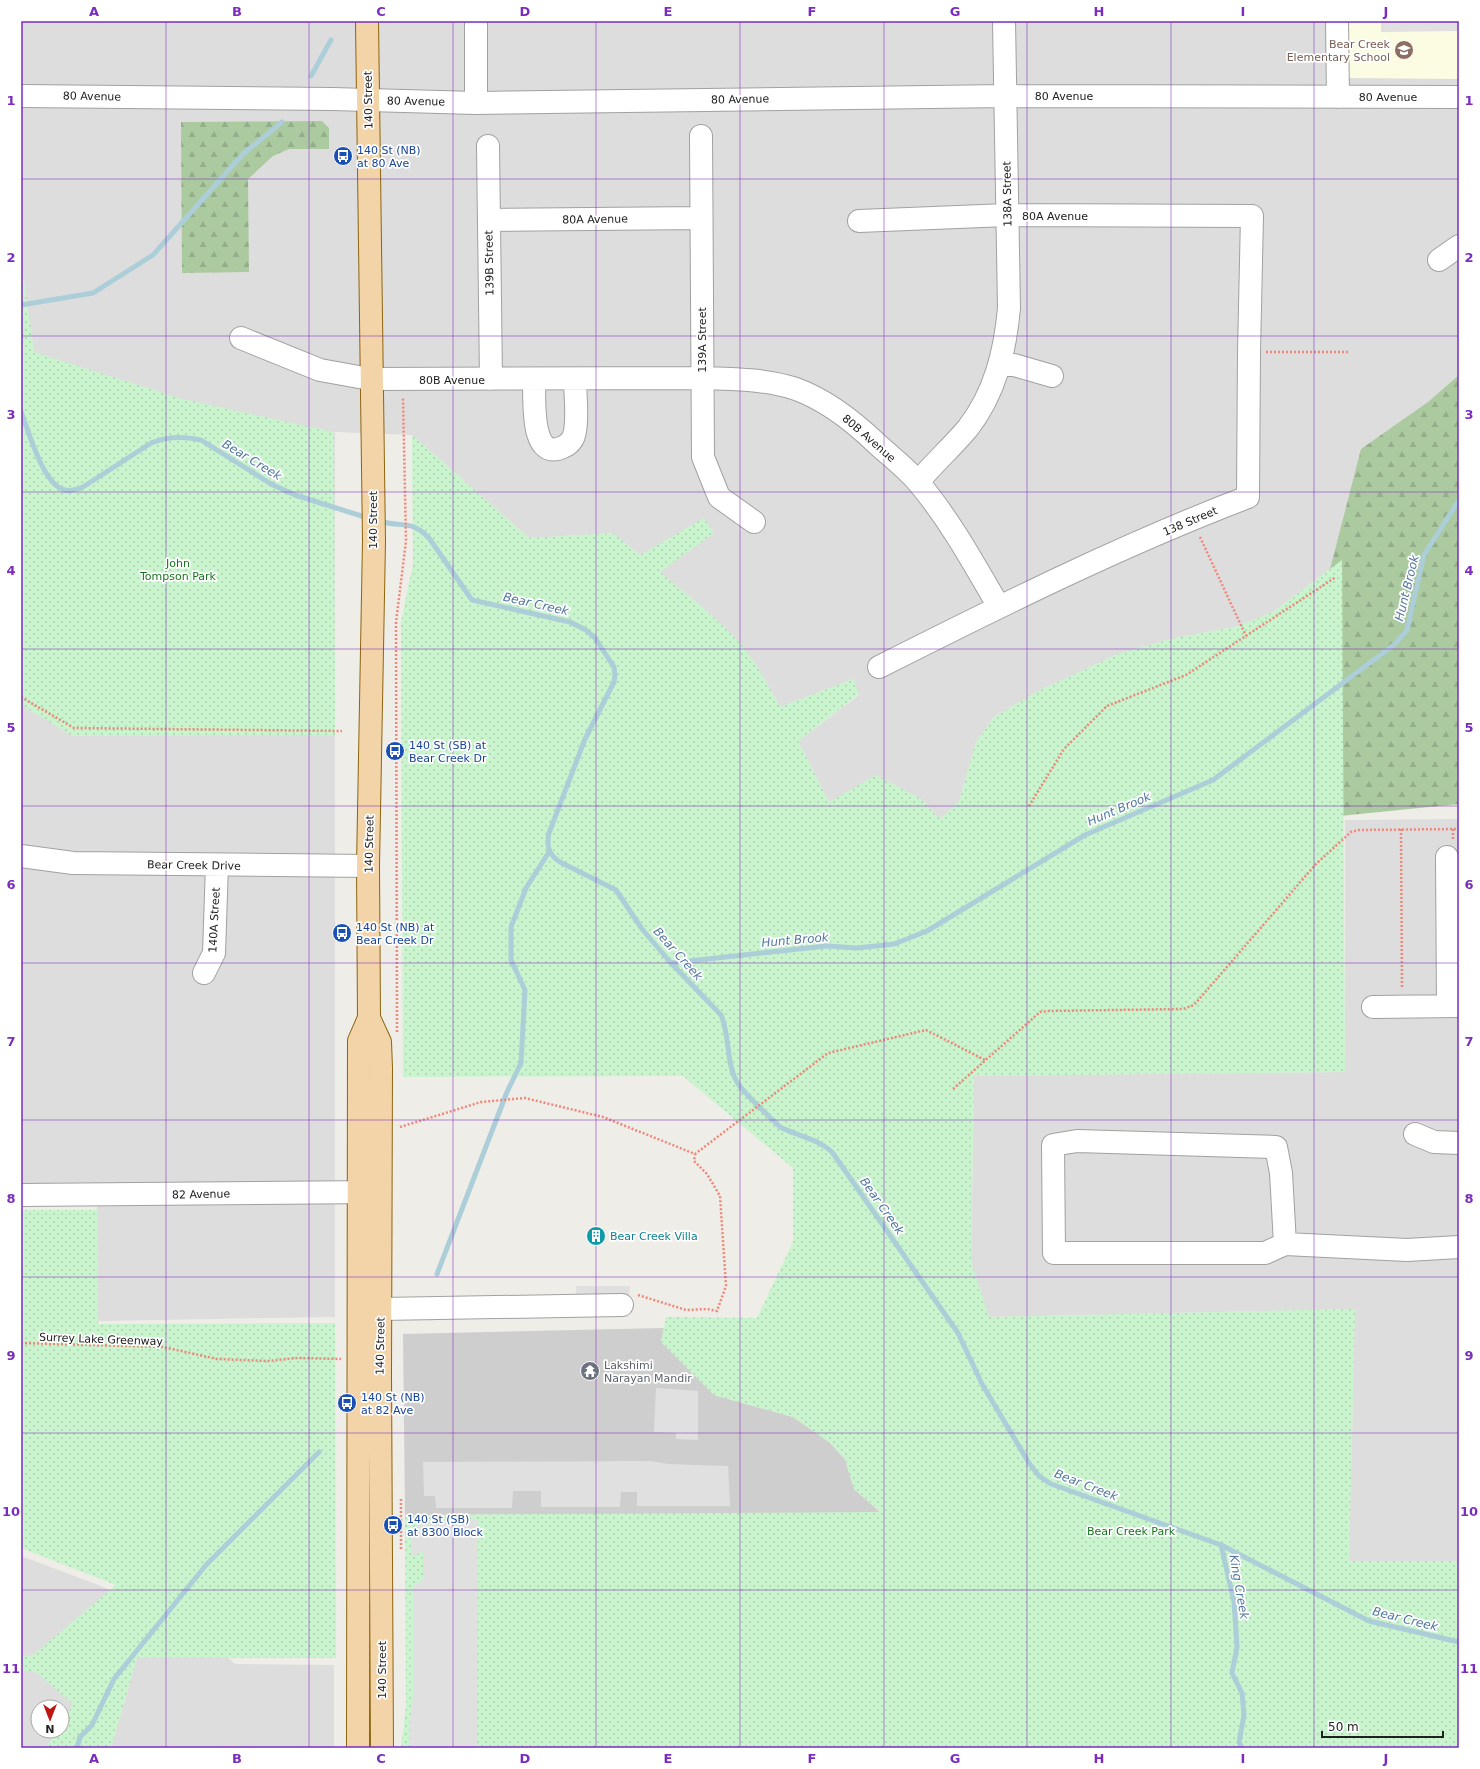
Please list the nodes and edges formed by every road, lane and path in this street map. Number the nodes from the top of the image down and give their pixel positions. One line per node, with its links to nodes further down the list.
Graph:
1 (367, 21): 9 (main road, 140 Street)
2 (476, 21): 10 (street)
3 (1004, 21): 6 (street, 138A Street)
4 (1336, 21): 7 (street)
5 (21, 96): 9 (street, 80 Avenue)
6 (1005, 96): 7 (street, 80 Avenue); 10 (street, 80 Avenue); 13 (street, 138A Street)
7 (1338, 97): 8 (street, 80 Avenue)
8 (1459, 97)
9 (368, 100): 10 (street, 80 Avenue); 26 (main road, 140 Street)
10 (476, 103)
11 (701, 136): 15 (street, 139A Street)
12 (488, 146): 16 (street, 139B Street)
13 (1007, 216): 14 (street, 80A Avenue); 17 (street, 80A Avenue); 23 (street, 138A Street)
14 (1252, 216): 36 (street, 138 Street)
15 (701, 218): 16 (street, 80A Avenue); 25 (street, 139A Street)
16 (489, 220): 27 (street, 139B Street)
17 (859, 221)
18 (1459, 246): 19 (street)
19 (1439, 260)
20 (241, 338): 26 (street, 80B Avenue)
21 (1266, 352): 22 (path)
22 (1348, 352)
23 (1000, 365): 24 (street); 31 (street, 138A Street)
24 (1052, 376)
25 (702, 378): 29 (street, 80B Avenue); 31 (street, 80B Avenue); 32 (street, 139A Street)
26 (370, 379): 27 (street, 80B Avenue); 47 (main road, 140 Street)
27 (491, 379): 28 (street, 80B Avenue)
28 (534, 379): 29 (street, 80B Avenue); 29 (street)
29 (575, 379)
30 (403, 401): 34 (path)
31 (918, 482): 36 (street, 80B Avenue)
32 (754, 522)
33 (1199, 534): 37 (path)
34 (406, 541)
35 (1336, 577): 37 (path)
36 (999, 607): 38 (street, 138 Street)
37 (1246, 636): 41 (path)
38 (879, 667)
39 (21, 697): 40 (path)
40 (342, 731)
41 (1029, 806)
42 (1401, 829): 43 (path); 50 (path); 54 (path)
43 (1459, 829)
44 (21, 856): 46 (street, Bear Creek Drive)
45 (1447, 857): 48 (street)
46 (217, 865): 47 (street, Bear Creek Drive); 49 (street, 140A Street)
47 (368, 866): 53 (main road, 140 Street)
48 (1453, 894): 51 (street)
49 (204, 973)
50 (1402, 990)
51 (1453, 1006): 52 (street)
52 (1373, 1007)
53 (369, 1018): 60 (main road, 140 Street); 61 (main road, 140 Street)
54 (985, 1060): 55 (path); 59 (path)
55 (953, 1089)
56 (400, 1127): 59 (path)
57 (1415, 1134): 58 (street)
58 (1459, 1143)
59 (696, 1154): 65 (path)
60 (358, 1192): 61 (street, 82 Avenue); 62 (street, 82 Avenue); 69 (main road, 140 Street)
61 (381, 1192): 66 (main road, 140 Street)
62 (21, 1195)
63 (1285, 1244): 63 (street); 64 (street)
64 (1459, 1247)
65 (622, 1305): 66 (street)
66 (381, 1309): 70 (main road, 140 Street)
67 (21, 1343): 68 (path, Surrey Lake Greenway)
68 (348, 1359)
69 (358, 1748)
70 (382, 1748)

